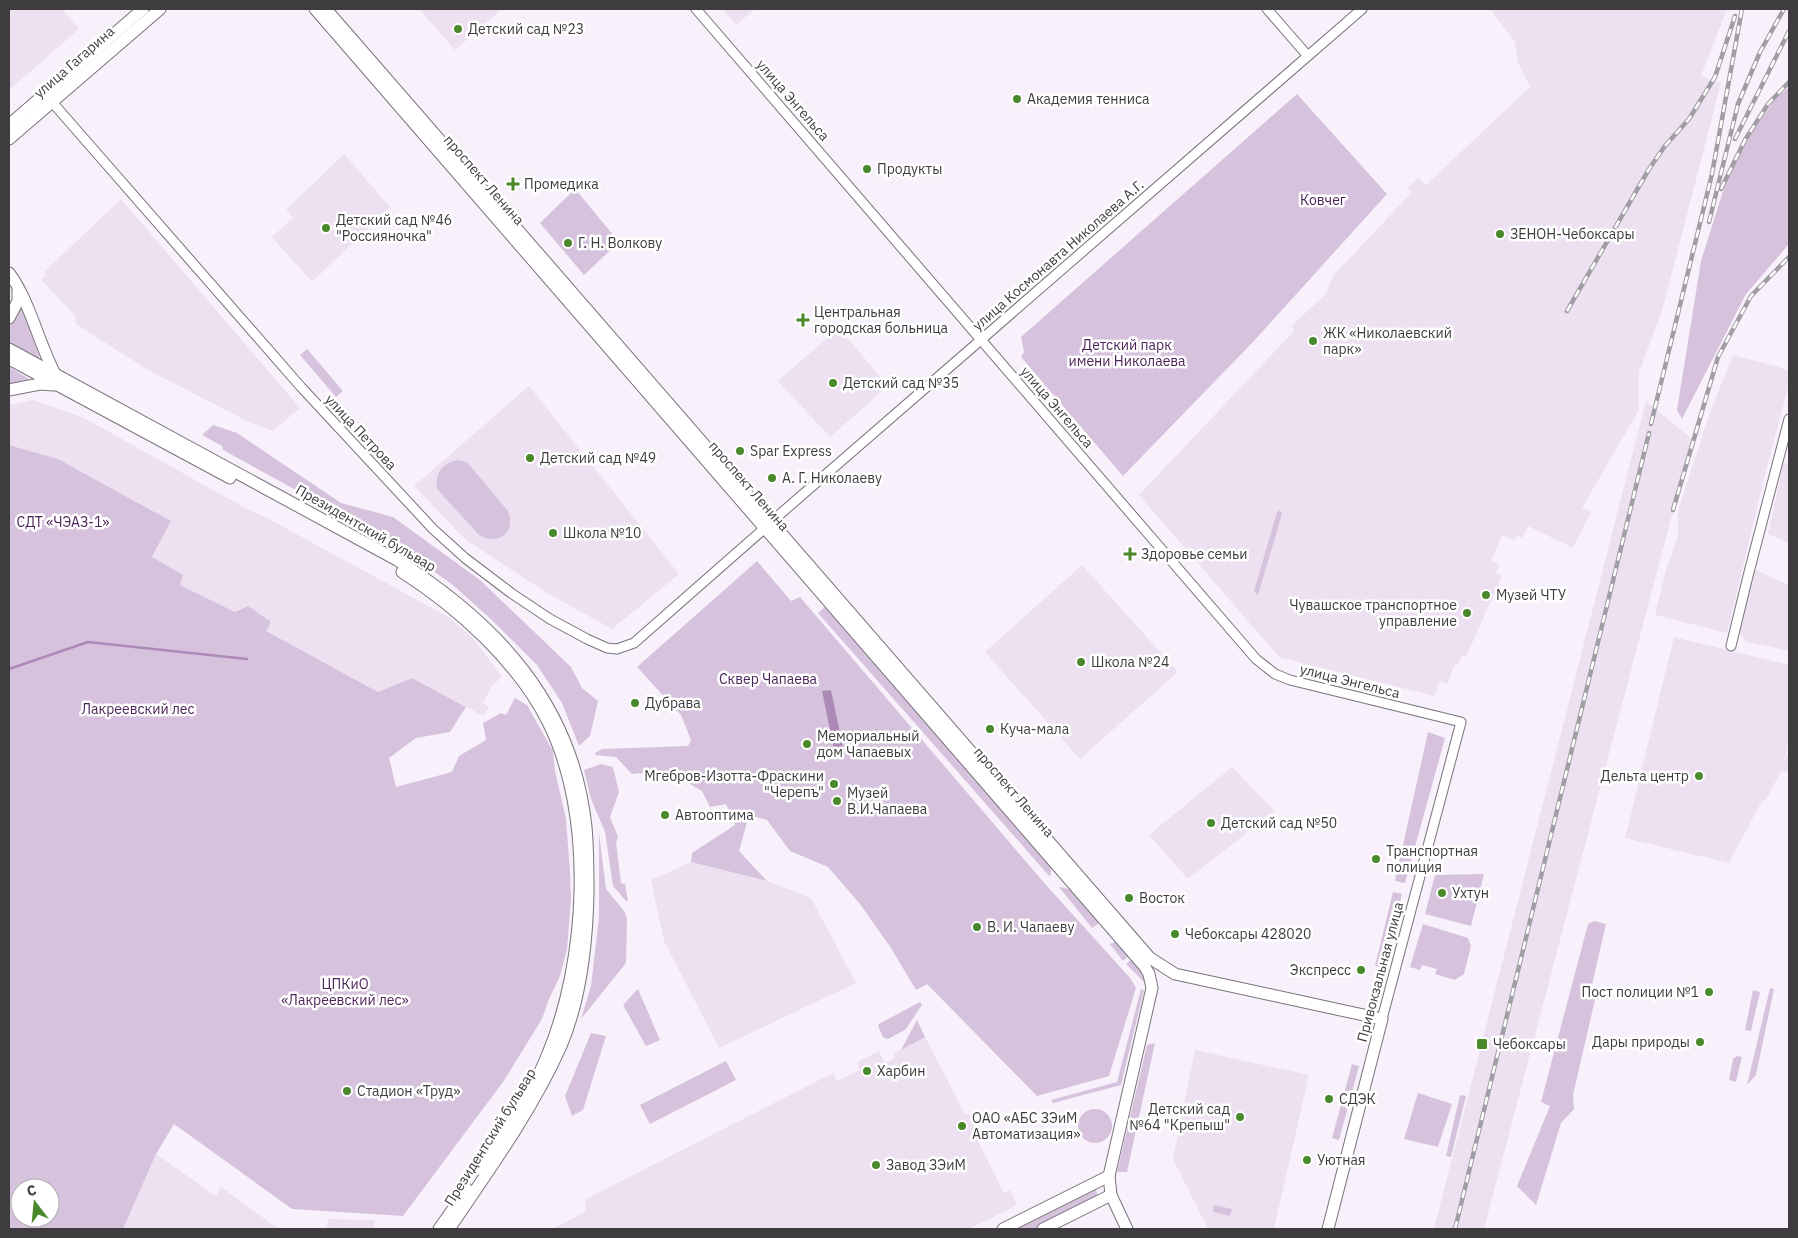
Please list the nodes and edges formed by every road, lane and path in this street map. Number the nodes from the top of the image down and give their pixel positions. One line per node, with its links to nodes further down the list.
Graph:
1 (144, 9): 9 (main road, улица Гагарина)
2 (160, 9): 9 (main road, улица Гагарина)
3 (315, 9): 21 (main road, проспект Ленина)
4 (326, 9): 21 (main road, проспект Ленина)
5 (696, 9): 15 (street, улица Энгельса)
6 (1267, 9): 8 (street)
7 (1362, 9): 8 (street, улица Космонавта Николаева А.Г.)
8 (1307, 55): 15 (street, улица Космонавта Николаева А.Г.)
9 (48, 98): 10 (main road, улица Гагарина); 11 (main road, улица Гагарина); 22 (street, улица Петрова)
10 (9, 125)
11 (9, 139)
12 (9, 273): 13 (main road)
13 (18, 288): 14 (main road); 18 (main road)
14 (9, 318)
15 (982, 340): 21 (street, улица Космонавта Николаева А.Г.); 24 (street, улица Энгельса)
16 (9, 349): 18 (main road, Президентский бульвар)
17 (9, 359): 18 (main road, Президентский бульвар)
18 (56, 380): 19 (main road); 30 (main road, Президентский бульвар)
19 (9, 390)
20 (1789, 419): 23 (street)
21 (768, 525): 22 (street, улица Космонавта Николаева А.Г.); 25 (main road, проспект Ленина); 26 (main road, проспект Ленина)
22 (702, 582)
23 (1731, 646)
24 (1461, 722): 27 (street, Привокзальная улица)
25 (1175, 974): 26 (main road); 27 (main road, проспект Ленина)
26 (1152, 988): 28 (main road)
27 (1382, 1019): 34 (main road, Привокзальная улица)
28 (1108, 1176): 29 (main road); 31 (main road)
29 (1111, 1195): 32 (main road); 33 (main road)
30 (445, 1228)
31 (1003, 1229)
32 (1043, 1229)
33 (1127, 1229)
34 (1328, 1229)

